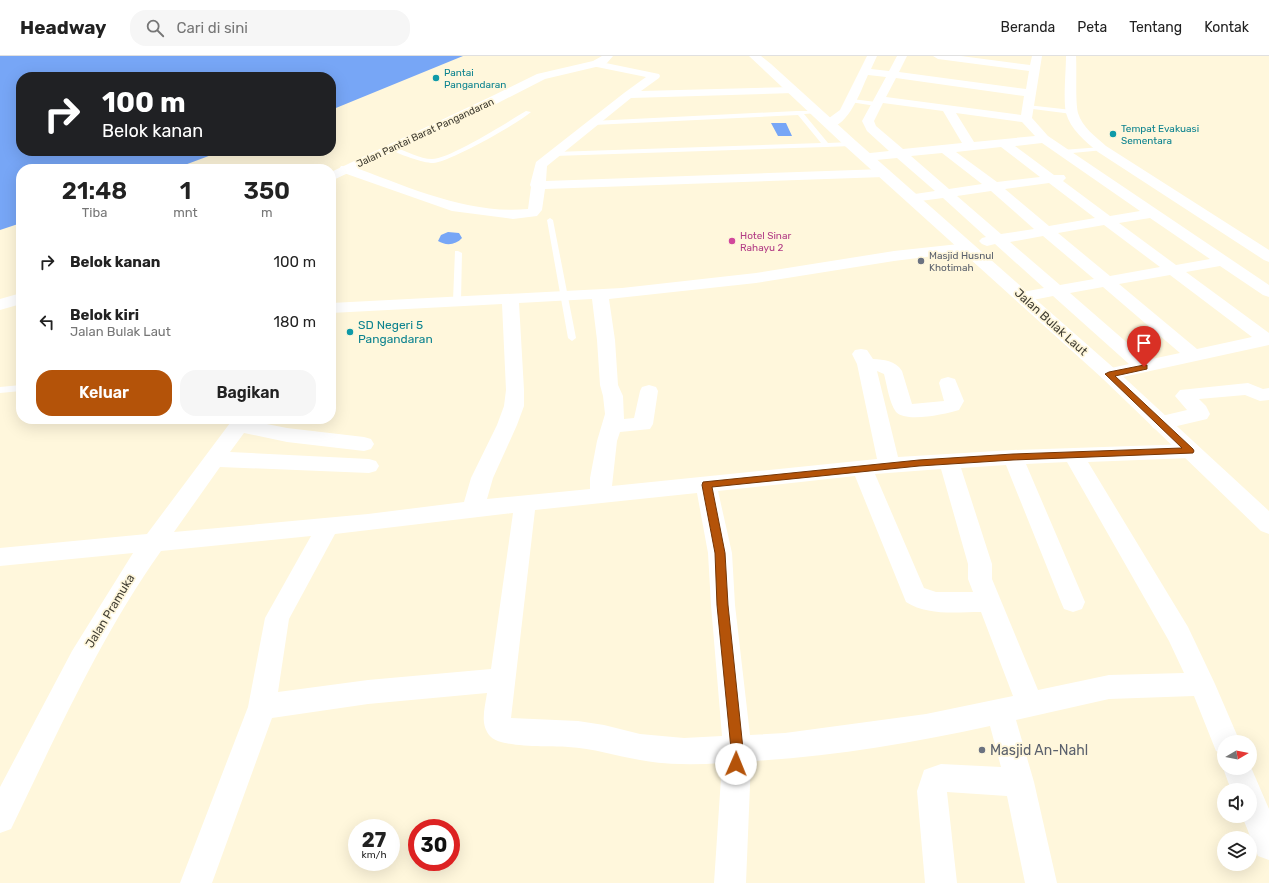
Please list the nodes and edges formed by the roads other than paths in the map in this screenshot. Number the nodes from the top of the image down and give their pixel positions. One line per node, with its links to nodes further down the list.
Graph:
1 (608, 56): 9 (street, Jalan Pantai Barat Pangandaran)
2 (754, 56): 14 (street, Jalan Bulak Laut)
3 (872, 56): 10 (street)
4 (902, 56): 11 (street)
5 (942, 56): 7 (street); 12 (street)
6 (1071, 56): 24 (street)
7 (996, 60): 8 (street); 13 (street)
8 (1036, 62): 15 (street)
9 (596, 64): 16 (street); 34 (street, Jalan Pantai Barat Pangandaran)
10 (865, 71): 11 (street); 17 (street)
11 (893, 75): 12 (street); 18 (street)
12 (933, 79): 13 (street); 19 (street)
13 (988, 87): 15 (street); 25 (street)
14 (793, 90): 16 (street); 23 (street, Jalan Bulak Laut)
15 (1030, 93): 26 (street)
16 (628, 95): 27 (street)
17 (852, 101): 18 (lane); 28 (street)
18 (878, 102): 19 (street); 38 (street)
19 (922, 105): 20 (street)
20 (947, 108): 25 (street); 33 (street)
21 (528, 112): 34 (lane)
22 (799, 112): 23 (lane); 27 (lane); 32 (lane)
23 (816, 112): 28 (street, Jalan Bulak Laut)
24 (1072, 112): 26 (lane); 36 (street)
25 (981, 113): 26 (street)
26 (1027, 113): 29 (street)
27 (593, 123): 39 (street)
28 (829, 124): 31 (street, Jalan Bulak Laut)
29 (1044, 139): 30 (street); 37 (street)
30 (1003, 143): 33 (street); 45 (street)
31 (851, 144): 32 (lane); 40 (street, Jalan Bulak Laut)
32 (826, 145): 39 (lane)
33 (970, 146): 35 (street)
34 (392, 148): 41 (street, Jalan Pantai Barat Pangandaran)
35 (945, 149): 38 (street); 47 (street)
36 (1102, 149): 37 (lane); 57 (street)
37 (1062, 152): 43 (street)
38 (898, 153): 40 (street); 48 (street)
39 (554, 154): 46 (street)
40 (866, 157): 42 (street, Jalan Bulak Laut)
41 (346, 169): 44 (street, Jalan Pantai Barat Pangandaran); 46 (street)
42 (884, 173): 46 (street); 49 (street, Jalan Bulak Laut)
43 (1092, 173): 45 (street); 50 (street)
44 (336, 174)
45 (1052, 179): 47 (street); 52 (street)
46 (537, 185)
47 (994, 187): 48 (street); 53 (street)
48 (944, 194): 49 (street); 54 (street)
49 (913, 198): 55 (street, Jalan Bulak Laut)
50 (1152, 213): 52 (street); 58 (street)
51 (550, 220): 64 (lane)
52 (1107, 220): 53 (street); 59 (street)
53 (1046, 231): 54 (street); 60 (street)
54 (997, 239): 55 (street); 61 (street)
55 (966, 246): 63 (street); 65 (street, Jalan Bulak Laut)
56 (458, 253): 68 (lane)
57 (1269, 257)
58 (1222, 261): 59 (street); 62 (street)
59 (1174, 270): 60 (street); 72 (street)
60 (1106, 282): 61 (street); 73 (street)
61 (1058, 291): 65 (street); 74 (street)
62 (1269, 292)
63 (600, 295): 64 (street); 84 (street)
64 (565, 296): 66 (street); 71 (lane)
65 (1023, 297): 75 (street, Jalan Bulak Laut)
66 (510, 299): 68 (street); 97 (street)
67 (16, 300): 69 (street)
68 (457, 302): 70 (street)
69 (0, 305)
70 (336, 308)
71 (572, 338)
72 (1268, 340): 73 (street)
73 (1194, 356): 74 (street)
74 (1144, 367): 75 (street)
75 (1109, 374): 81 (street, Jalan Bulak Laut)
76 (948, 383): 91 (street)
77 (16, 388): 78 (lane)
78 (0, 390)
79 (649, 391): 84 (street)
80 (1269, 394): 81 (street)
81 (1160, 423): 86 (street, Jalan Bulak Laut)
82 (239, 424): 89 (street, Jalan Pramuka)
83 (249, 424): 85 (street)
84 (612, 426): 95 (street)
85 (364, 444)
86 (1190, 451): 87 (street); 98 (street, Jalan Bulak Laut)
87 (1074, 456): 88 (street); 105 (street)
88 (1013, 457): 90 (street); 103 (street)
89 (213, 458): 92 (street); 100 (street, Jalan Pramuka)
90 (949, 461): 91 (street); 102 (street)
91 (889, 465): 93 (street)
92 (369, 466)
93 (862, 468): 94 (street); 102 (street)
94 (706, 485): 95 (street); 110 (street)
95 (601, 496): 96 (street)
96 (524, 504): 97 (street); 104 (street)
97 (473, 509): 99 (street)
98 (1269, 525)
99 (328, 526): 100 (street); 107 (street)
100 (154, 542): 101 (street); 113 (street, Jalan Pramuka)
101 (0, 556)
102 (988, 602): 106 (street)
103 (1073, 602)
104 (503, 680): 107 (street); 110 (street)
105 (1202, 684): 106 (street); 109 (street)
106 (1030, 704): 108 (street)
107 (262, 707): 115 (street)
108 (1000, 711): 110 (street); 111 (street)
109 (1223, 735)
110 (737, 749): 116 (street)
111 (1019, 782): 117 (street); 118 (street)
112 (1257, 816): 114 (street)
113 (0, 818)
114 (1269, 845)
115 (196, 883)
116 (730, 883)
117 (941, 883)
118 (1041, 883)

